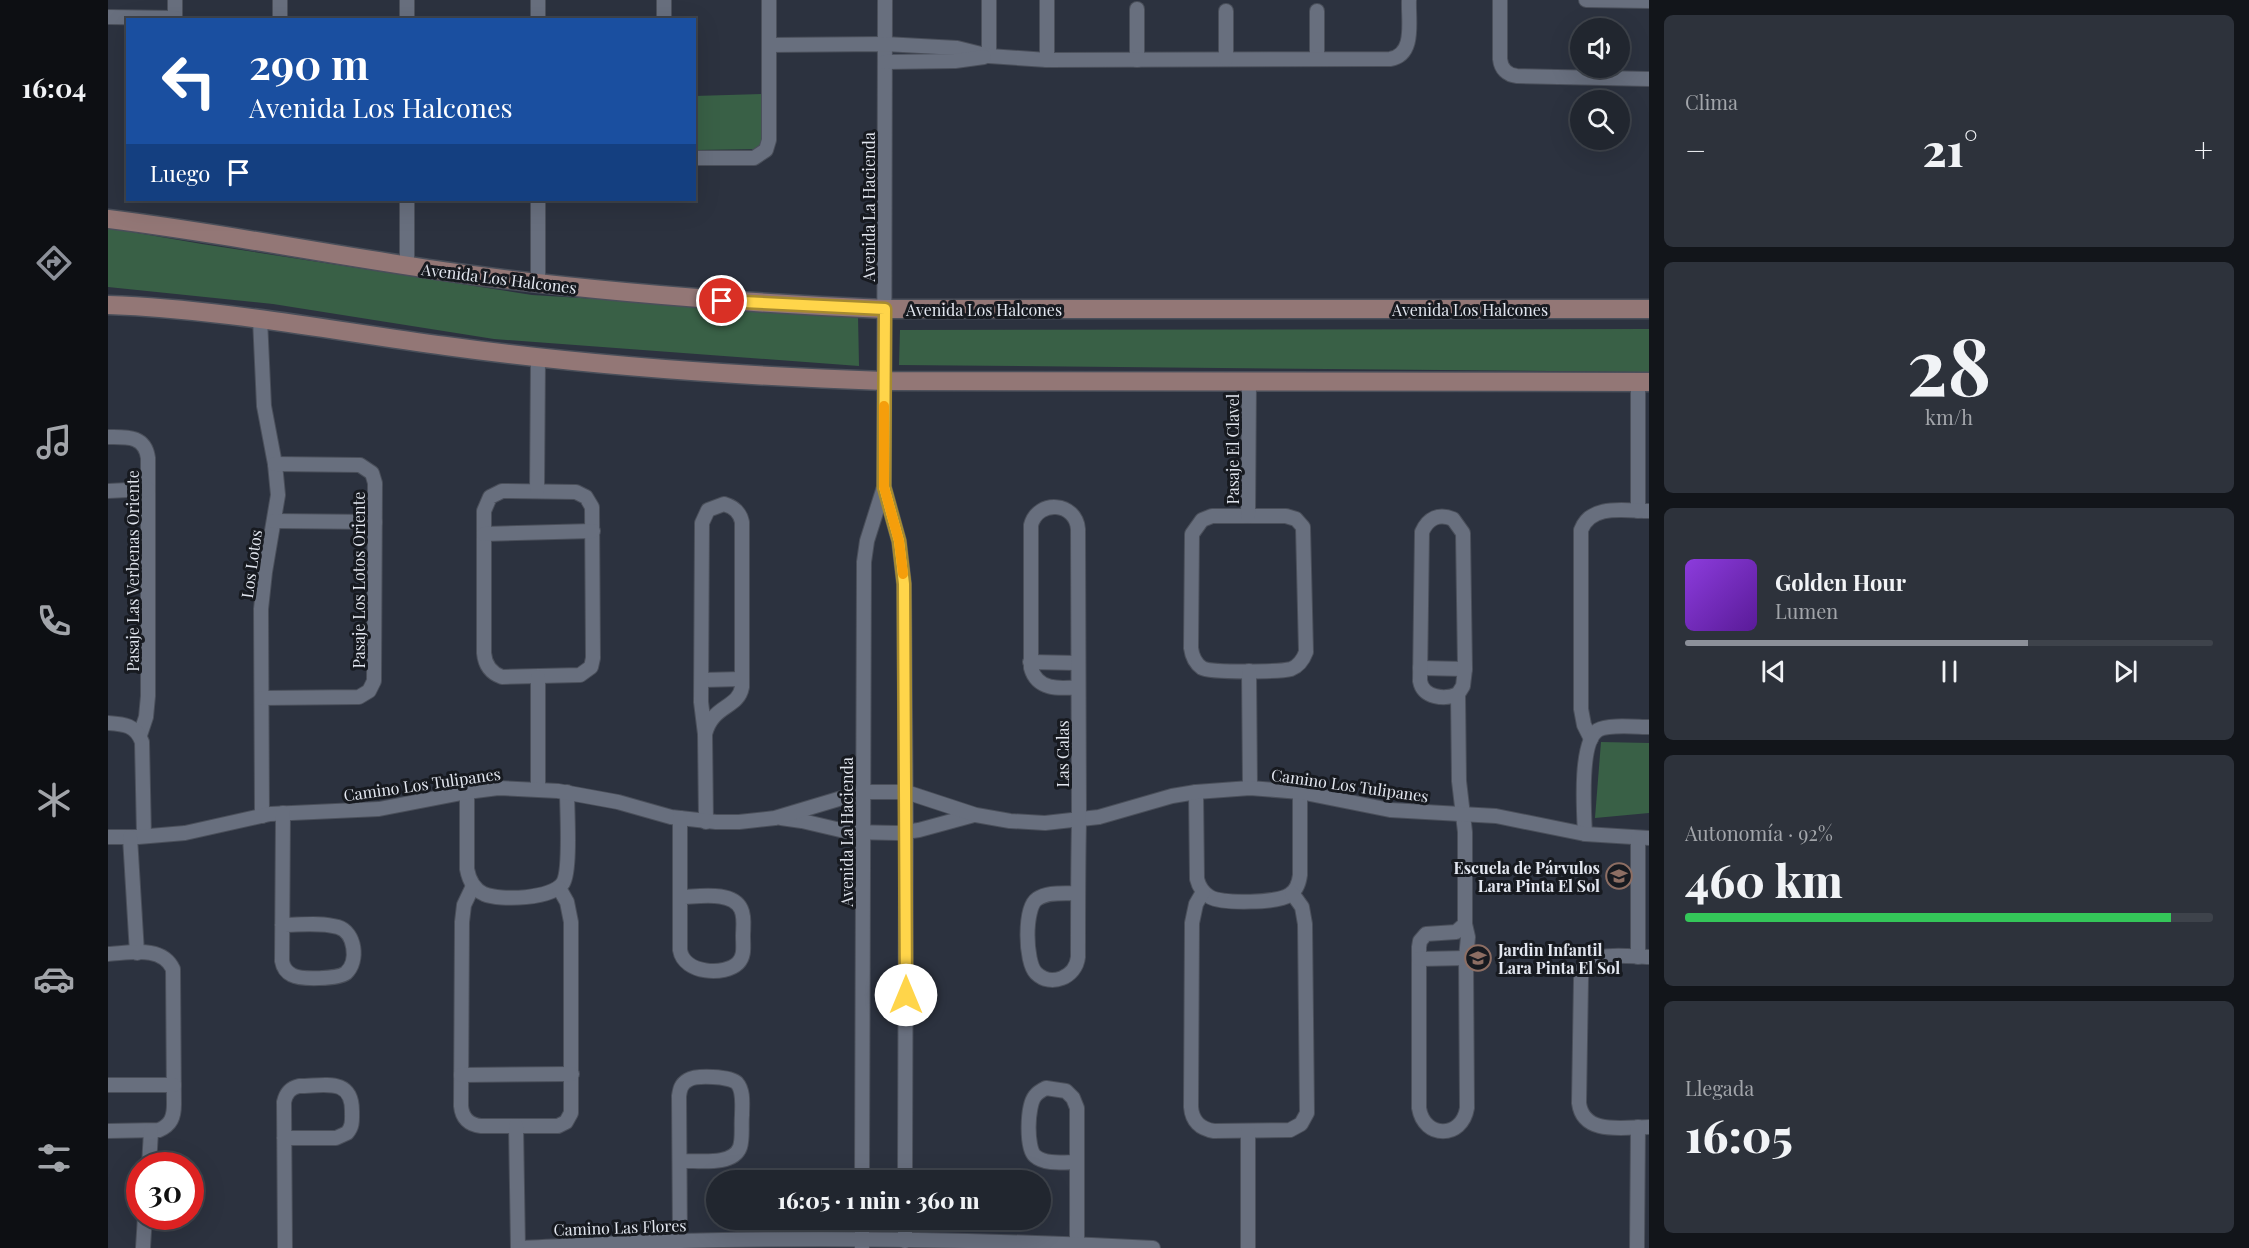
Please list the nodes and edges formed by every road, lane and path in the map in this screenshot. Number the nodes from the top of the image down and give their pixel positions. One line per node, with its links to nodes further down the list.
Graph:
1 (176, 0): 19 (street)
2 (280, 0): 20 (street)
3 (407, 0): 21 (street)
4 (538, 0): 22 (street)
5 (664, 0): 23 (street)
6 (769, 0): 25 (street)
7 (885, 0): 24 (street, Avenida La Hacienda)
8 (989, 0): 26 (street)
9 (1047, 0): 29 (street)
10 (1408, 0): 28 (street)
11 (1500, 0): 32 (street)
12 (1586, 0): 13 (street)
13 (1649, 1)
14 (1137, 9): 30 (street)
15 (1226, 10): 27 (street)
16 (1317, 11): 28 (street)
17 (108, 17): 18 (street)
18 (142, 18)
19 (176, 18)
20 (280, 18)
21 (407, 18)
22 (538, 18)
23 (664, 18)
24 (885, 44): 25 (street); 26 (street); 31 (street, Avenida La Hacienda)
25 (769, 45): 33 (street)
26 (989, 56): 29 (street); 31 (street)
27 (1226, 59): 28 (street); 30 (street)
28 (1317, 59)
29 (1047, 60): 30 (street)
30 (1137, 60)
31 (885, 62): 40 (street, Avenida La Hacienda)
32 (1649, 79)
33 (696, 158)
34 (407, 201): 37 (street)
35 (538, 201): 38 (street)
36 (108, 219): 37 (street, Avenida Los Halcones)
37 (406, 266): 38 (street, Avenida Los Halcones)
38 (538, 284): 40 (street, Avenida Los Halcones)
39 (108, 305): 42 (street)
40 (885, 309): 41 (street, Avenida Los Halcones); 44 (street, Avenida La Hacienda)
41 (1649, 309)
42 (260, 319): 43 (street); 48 (street, Los Lotos)
43 (537, 358): 44 (street); 52 (street)
44 (884, 381): 45 (street); 49 (street, Avenida La Hacienda)
45 (1249, 382): 46 (street); 54 (street, Pasaje El Clavel)
46 (1643, 382): 53 (street)
47 (108, 437): 50 (street, Pasaje Las Verbenas Oriente)
48 (275, 464): 55 (street, Los Lotos); 56 (street, Pasaje Los Lotos Oriente)
49 (884, 487): 81 (street, Avenida La Hacienda); 82 (street, Avenida La Hacienda)
50 (148, 489): 51 (street); 75 (street, Pasaje Las Verbenas Oriente)
51 (108, 491)
52 (537, 491): 57 (street); 58 (street)
53 (1644, 511): 76 (street)
54 (1248, 516): 63 (street); 63 (street)
55 (274, 521): 56 (street); 69 (street, Los Lotos)
56 (375, 522): 69 (street, Pasaje Los Lotos Oriente)
57 (593, 531): 58 (street); 64 (street)
58 (484, 534): 64 (street)
59 (1030, 662): 60 (street); 60 (street, Las Calas); 67 (street)
60 (1078, 663): 67 (street, Las Calas)
61 (1420, 668): 62 (street); 62 (street); 68 (street)
62 (1465, 669): 68 (street)
63 (1249, 670): 77 (street)
64 (538, 676): 78 (street)
65 (742, 679): 66 (street); 66 (street); 71 (street)
66 (702, 680): 70 (street)
67 (1078, 687): 93 (street, Las Calas)
68 (1458, 694): 88 (street)
69 (262, 699): 89 (street, Los Lotos)
70 (701, 702): 71 (street); 74 (street)
71 (718, 711): 74 (street)
72 (108, 723): 75 (street)
73 (1649, 727): 76 (street)
74 (705, 734): 94 (street)
75 (140, 735): 99 (street, Pasaje Las Verbenas Oriente)
76 (1591, 739): 97 (street)
77 (1250, 788): 83 (street, Camino Los Tulipanes); 84 (street, Camino Los Tulipanes)
78 (538, 789): 79 (street, Camino Los Tulipanes); 80 (street, Camino Los Tulipanes)
79 (467, 792): 86 (street, Camino Los Tulipanes); 101 (street)
80 (567, 792): 90 (street, Camino Los Tulipanes); 102 (street)
81 (862, 792): 82 (street, Camino Los Tulipanes); 91 (street, Camino Los Tulipanes); 95 (street, Avenida La Hacienda)
82 (906, 792): 85 (street, Camino Los Tulipanes); 96 (street, Avenida La Hacienda)
83 (1196, 792): 93 (street, Camino Los Tulipanes); 103 (street)
84 (1300, 792): 88 (street, Camino Los Tulipanes); 105 (street)
85 (949, 806): 87 (street, Camino Los Tulipanes); 92 (street)
86 (283, 813): 89 (street, Camino Los Tulipanes); 107 (street)
87 (976, 814): 92 (street, Camino Los Tulipanes); 93 (street, Camino Los Tulipanes)
88 (1463, 814): 97 (street, Camino Los Tulipanes); 108 (street)
89 (262, 816): 99 (street, Camino Los Tulipanes)
90 (681, 818): 94 (street, Camino Los Tulipanes); 106 (street)
91 (776, 818): 94 (street, Camino Los Tulipanes); 95 (street, Camino Los Tulipanes)
92 (949, 821): 96 (street, Camino Los Tulipanes)
93 (1078, 821): 104 (street, Las Calas)
94 (706, 822)
95 (862, 833): 96 (street, Camino Los Tulipanes); 127 (street, Avenida La Hacienda)
96 (906, 833): 128 (street, Avenida La Hacienda)
97 (1585, 834): 100 (street, Camino Los Tulipanes)
98 (108, 837): 99 (street, Camino Los Tulipanes)
99 (137, 837): 109 (street, Pasaje Las Verbenas Oriente)
100 (1643, 838): 111 (street)
101 (473, 886): 102 (street); 115 (street)
102 (559, 888): 114 (street)
103 (1203, 892): 105 (street); 122 (street)
104 (1078, 893): 104 (street, Las Calas)
105 (1292, 893): 122 (street)
106 (680, 897): 106 (street)
107 (282, 925): 107 (street)
108 (1461, 928): 112 (street); 113 (street)
109 (137, 953): 110 (street); 117 (street)
110 (108, 954)
111 (1643, 957): 119 (street)
112 (1466, 958): 113 (street); 113 (street)
113 (1419, 959)
114 (572, 1074): 115 (street); 118 (street)
115 (461, 1075): 118 (street)
116 (108, 1085): 117 (street)
117 (174, 1085): 121 (street)
118 (516, 1126): 137 (street)
119 (1643, 1127): 140 (street)
120 (108, 1131): 121 (street)
121 (151, 1131): 124 (street)
122 (1248, 1131): 139 (street)
123 (284, 1138): 123 (street); 136 (street)
124 (150, 1152)
125 (680, 1161): 125 (street); 131 (street)
126 (1077, 1162): 126 (street); 134 (street)
127 (862, 1170)
128 (905, 1170)
129 (144, 1230): 135 (street)
130 (905, 1230): 132 (street)
131 (680, 1241): 133 (street, Camino Las Flores); 137 (street, Camino Las Flores)
132 (905, 1241): 133 (street, Camino Las Flores); 134 (street, Camino Las Flores)
133 (862, 1244)
134 (1077, 1244): 138 (street, Camino Las Flores)
135 (143, 1248)
136 (285, 1248)
137 (519, 1248)
138 (1153, 1248)
139 (1248, 1248)
140 (1637, 1248)

